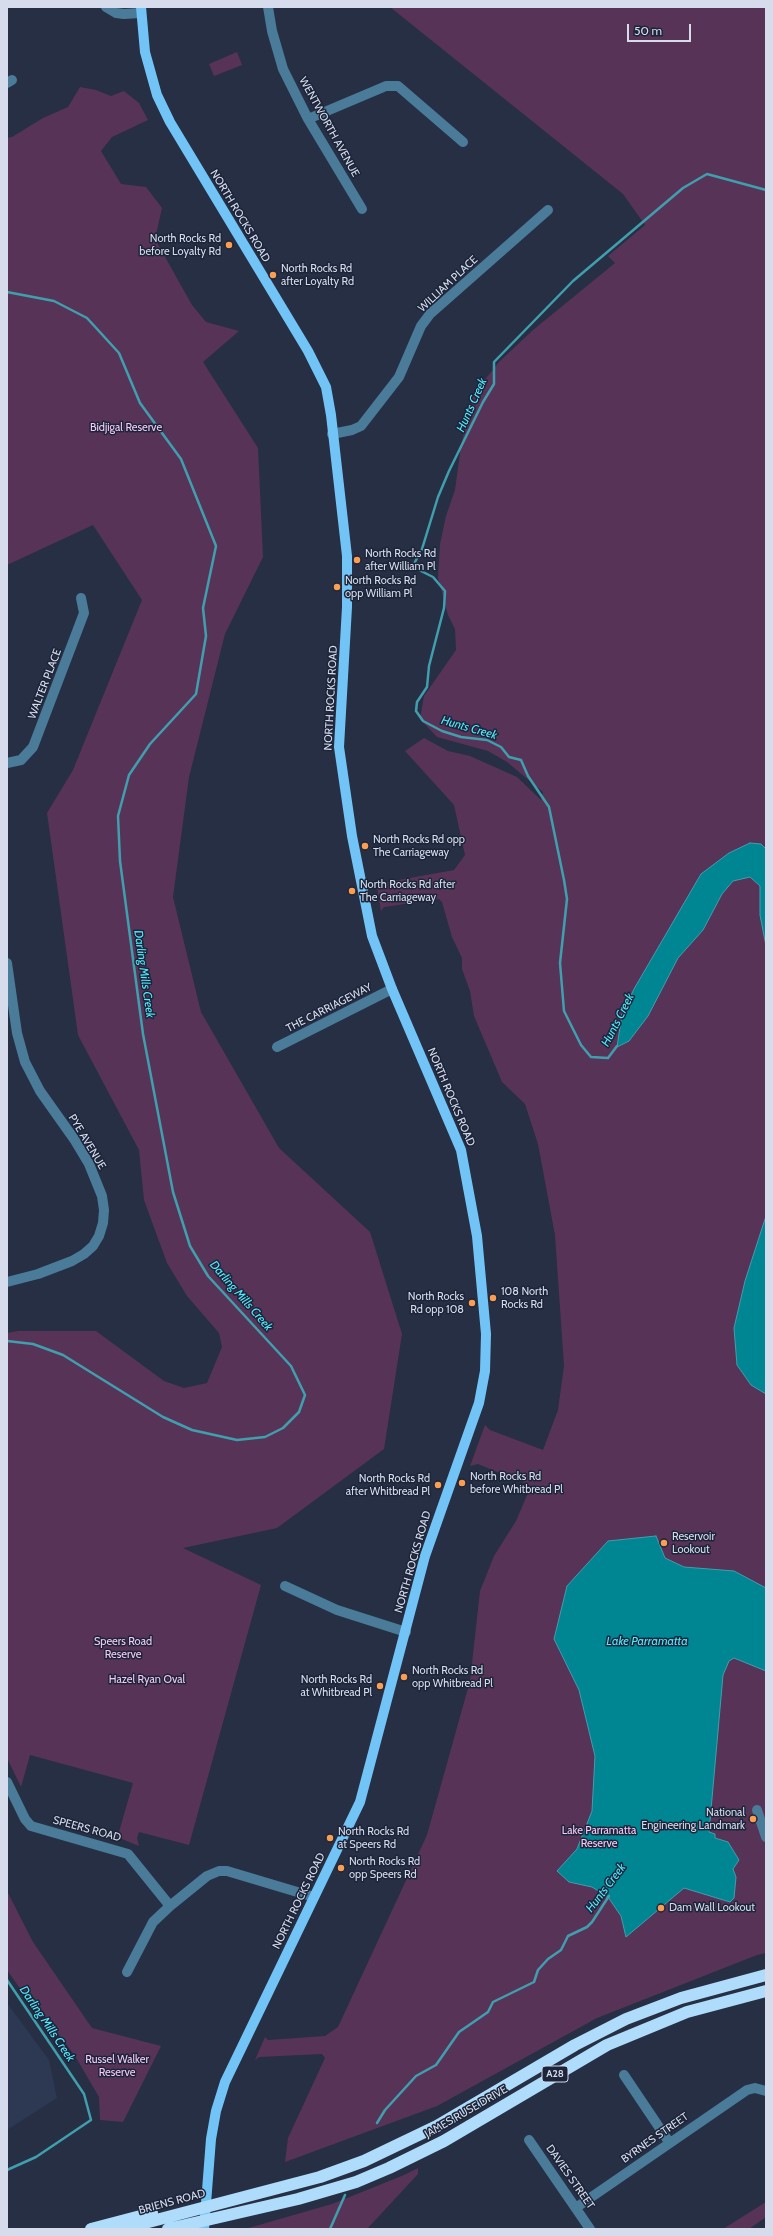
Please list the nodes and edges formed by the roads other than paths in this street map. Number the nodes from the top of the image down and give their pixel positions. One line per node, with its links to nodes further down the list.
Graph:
1 (106, 7): 3 (street)
2 (268, 7): 4 (street, WENTWORTH AVENUE)
3 (140, 10): 8 (main road, NORTH ROCKS ROAD)
4 (308, 119): 5 (street); 6 (street, WENTWORTH AVENUE)
5 (463, 142)
6 (362, 209)
7 (548, 210): 8 (street, WILLIAM PLACE)
8 (332, 434): 12 (main road, NORTH ROCKS ROAD)
9 (82, 598): 10 (street, WALTER PLACE)
10 (7, 763)
11 (7, 963): 14 (street, PYE AVENUE)
12 (392, 989): 13 (street, THE CARRIAGEWAY); 16 (main road, NORTH ROCKS ROAD)
13 (277, 1047)
14 (8, 1280)
15 (285, 1586): 16 (street)
16 (406, 1632): 20 (main road, NORTH ROCKS ROAD)
17 (7, 1782): 21 (street, SPEERS ROAD)
18 (756, 1810): 19 (street)
19 (766, 1837)
20 (314, 1897): 21 (street); 36 (main road, NORTH ROCKS ROAD)
21 (170, 1906): 22 (street)
22 (127, 1972)
23 (766, 1975): 29 (highway, JAMES RUSE DRIVE / A28)
24 (766, 1991): 32 (highway, JAMES RUSE DRIVE / A28)
25 (624, 2075): 28 (street)
26 (766, 2091): 28 (street, BYRNES STREET)
27 (529, 2140): 30 (street, DAVIES STREET)
28 (669, 2142): 30 (street, BYRNES STREET)
29 (228, 2200): 31 (highway, BRIENS ROAD / A28)
30 (577, 2208): 37 (street, DAVIES STREET)
31 (184, 2209): 33 (highway); 34 (highway, BRIENS ROAD / A28)
32 (187, 2227): 35 (highway, JAMES RUSE DRIVE / A28)
33 (91, 2229)
34 (122, 2229)
35 (168, 2229)
36 (204, 2229)
37 (590, 2229)

